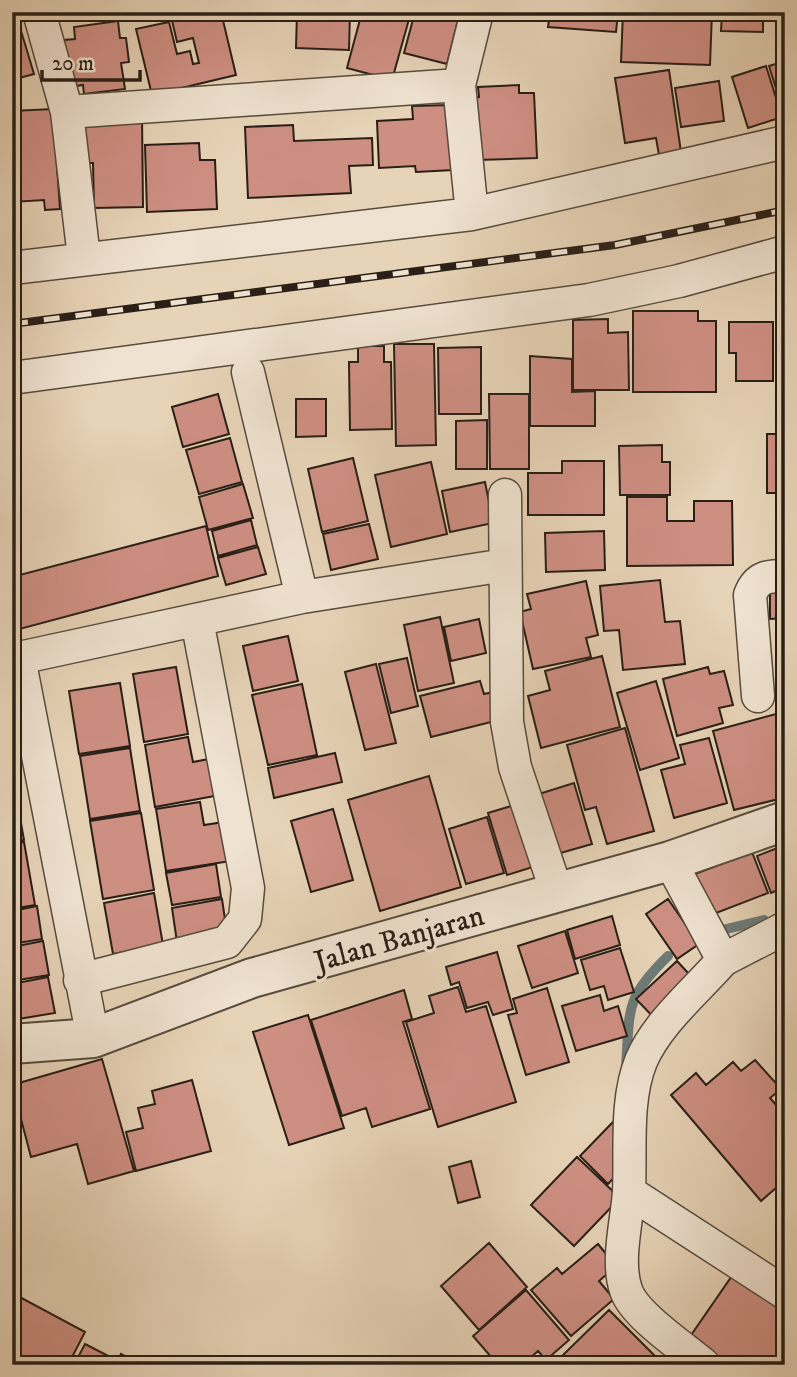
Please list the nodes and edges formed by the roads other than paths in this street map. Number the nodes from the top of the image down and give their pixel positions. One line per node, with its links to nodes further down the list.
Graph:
1 (39, 12): 4 (street)
2 (477, 12): 3 (street)
3 (459, 85): 4 (street); 6 (street)
4 (67, 112): 8 (street)
5 (785, 142): 6 (street)
6 (472, 214): 8 (street)
7 (785, 252): 11 (street)
8 (84, 258): 9 (street)
9 (12, 268)
10 (248, 372): 15 (street)
11 (12, 378)
12 (505, 495): 13 (street)
13 (505, 565): 15 (street); 21 (street)
14 (785, 576): 18 (street)
15 (302, 597): 16 (street)
16 (197, 620): 17 (street); 24 (street)
17 (16, 659): 24 (street)
18 (758, 696)
19 (785, 821): 20 (street, Jalan Banjaran)
20 (676, 874): 21 (street, Jalan Banjaran); 23 (street)
21 (556, 893): 25 (street, Jalan Banjaran)
22 (785, 929): 23 (street)
23 (718, 950): 27 (street)
24 (80, 980): 25 (street)
25 (93, 1038): 26 (street, Jalan Banjaran)
26 (12, 1044)
27 (629, 1192): 28 (street); 29 (street)
28 (785, 1293)
29 (704, 1365)

